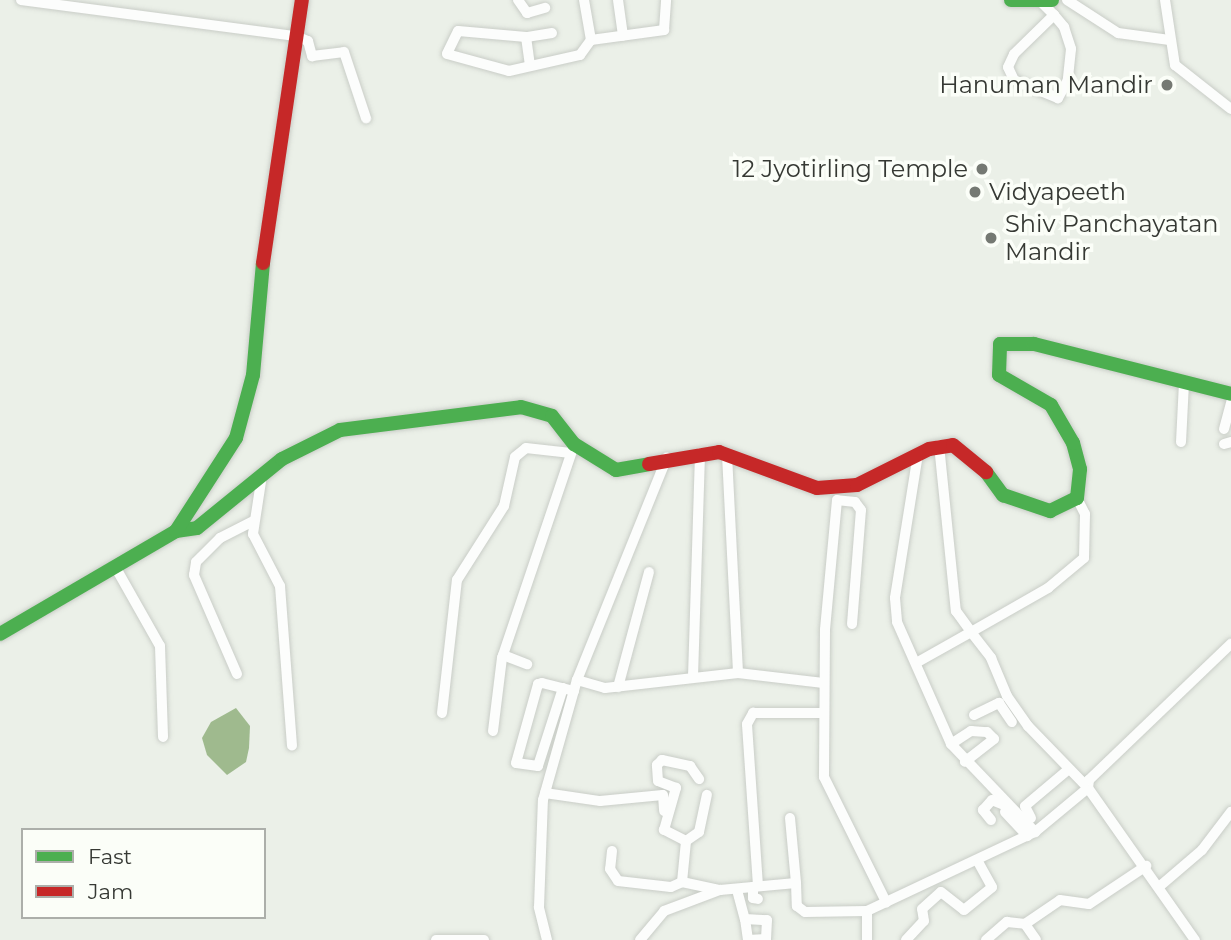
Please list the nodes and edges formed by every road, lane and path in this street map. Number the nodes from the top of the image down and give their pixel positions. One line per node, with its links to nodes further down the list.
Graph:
1 (21, 0): 13 (street)
2 (302, 0): 13 (street)
3 (518, 0): 11 (street)
4 (584, 0): 16 (street)
5 (618, 0): 14 (street)
6 (666, 0): 14 (street)
7 (1011, 0): 10 (street)
8 (1067, 0): 17 (street)
9 (1165, 0): 17 (street)
10 (1050, 6): 10 (street)
11 (545, 8)
12 (552, 33): 15 (street)
13 (296, 36): 20 (street); 35 (street)
14 (624, 36): 16 (street)
15 (526, 37): 18 (street); 18 (street)
16 (591, 40): 18 (street)
17 (1170, 40): 19 (street)
18 (530, 65)
19 (1231, 109)
20 (366, 118)
21 (1184, 383): 22 (street); 25 (street); 33 (street)
22 (1231, 394)
23 (1231, 402): 24 (street)
24 (1224, 429)
25 (1181, 442)
26 (939, 445): 29 (street); 33 (street); 39 (street)
27 (573, 448): 31 (street); 32 (street); 42 (street); 51 (street)
28 (700, 453): 30 (street); 31 (street); 47 (street)
29 (918, 454): 30 (street); 43 (street)
30 (727, 455): 45 (street)
31 (667, 457): 49 (street)
32 (262, 475): 34 (street); 35 (street)
33 (1077, 498): 39 (street)
34 (254, 521): 46 (street); 58 (street)
35 (176, 531): 36 (street)
36 (117, 570): 40 (street); 56 (street)
37 (649, 572): 50 (street)
38 (852, 624): 48 (street)
39 (971, 632): 43 (street); 54 (street)
40 (0, 634)
41 (1231, 644): 62 (street)
42 (503, 655): 44 (street); 55 (street)
43 (916, 663): 57 (street)
44 (527, 664)
45 (738, 673): 47 (street); 48 (street)
46 (237, 674)
47 (693, 677): 50 (street)
48 (823, 683): 52 (street)
49 (571, 687): 49 (street); 50 (street); 63 (street)
50 (618, 687)
51 (442, 713)
52 (824, 713): 78 (street); 85 (street)
53 (974, 715): 54 (street)
54 (1013, 721): 60 (street)
55 (493, 731)
56 (163, 737)
57 (951, 744): 59 (street); 59 (street)
58 (292, 746)
59 (965, 762): 65 (street)
60 (1069, 769): 62 (street); 70 (street)
61 (699, 779): 71 (street)
62 (1088, 788): 70 (street); 74 (street)
63 (545, 793): 69 (street); 93 (street)
64 (707, 795): 71 (street)
65 (1010, 810): 68 (street); 70 (street)
66 (1231, 812): 79 (street)
67 (790, 818): 77 (street)
68 (990, 820)
69 (662, 829)
70 (1033, 832): 73 (street)
71 (686, 841): 76 (street)
72 (612, 851): 76 (street)
73 (977, 860): 75 (street); 83 (street)
74 (1146, 866): 79 (street); 89 (street)
75 (934, 878): 82 (street); 83 (street)
76 (682, 882): 80 (street)
77 (796, 883): 78 (street); 87 (street)
78 (756, 886): 81 (street); 84 (street)
79 (1160, 886): 99 (street)
80 (720, 890): 81 (street); 94 (street)
81 (737, 890): 88 (street)
82 (909, 891): 85 (street); 86 (street)
83 (941, 892): 86 (street)
84 (758, 899)
85 (886, 902): 87 (street)
86 (922, 909): 96 (street)
87 (867, 911): 95 (street)
88 (745, 919)
89 (1025, 924): 97 (street); 98 (street)
90 (436, 940): 91 (street)
91 (456, 940): 92 (street)
92 (484, 940)
93 (547, 940)
94 (640, 940)
95 (867, 940)
96 (906, 940)
97 (986, 940)
98 (1036, 940)
99 (1195, 940)

